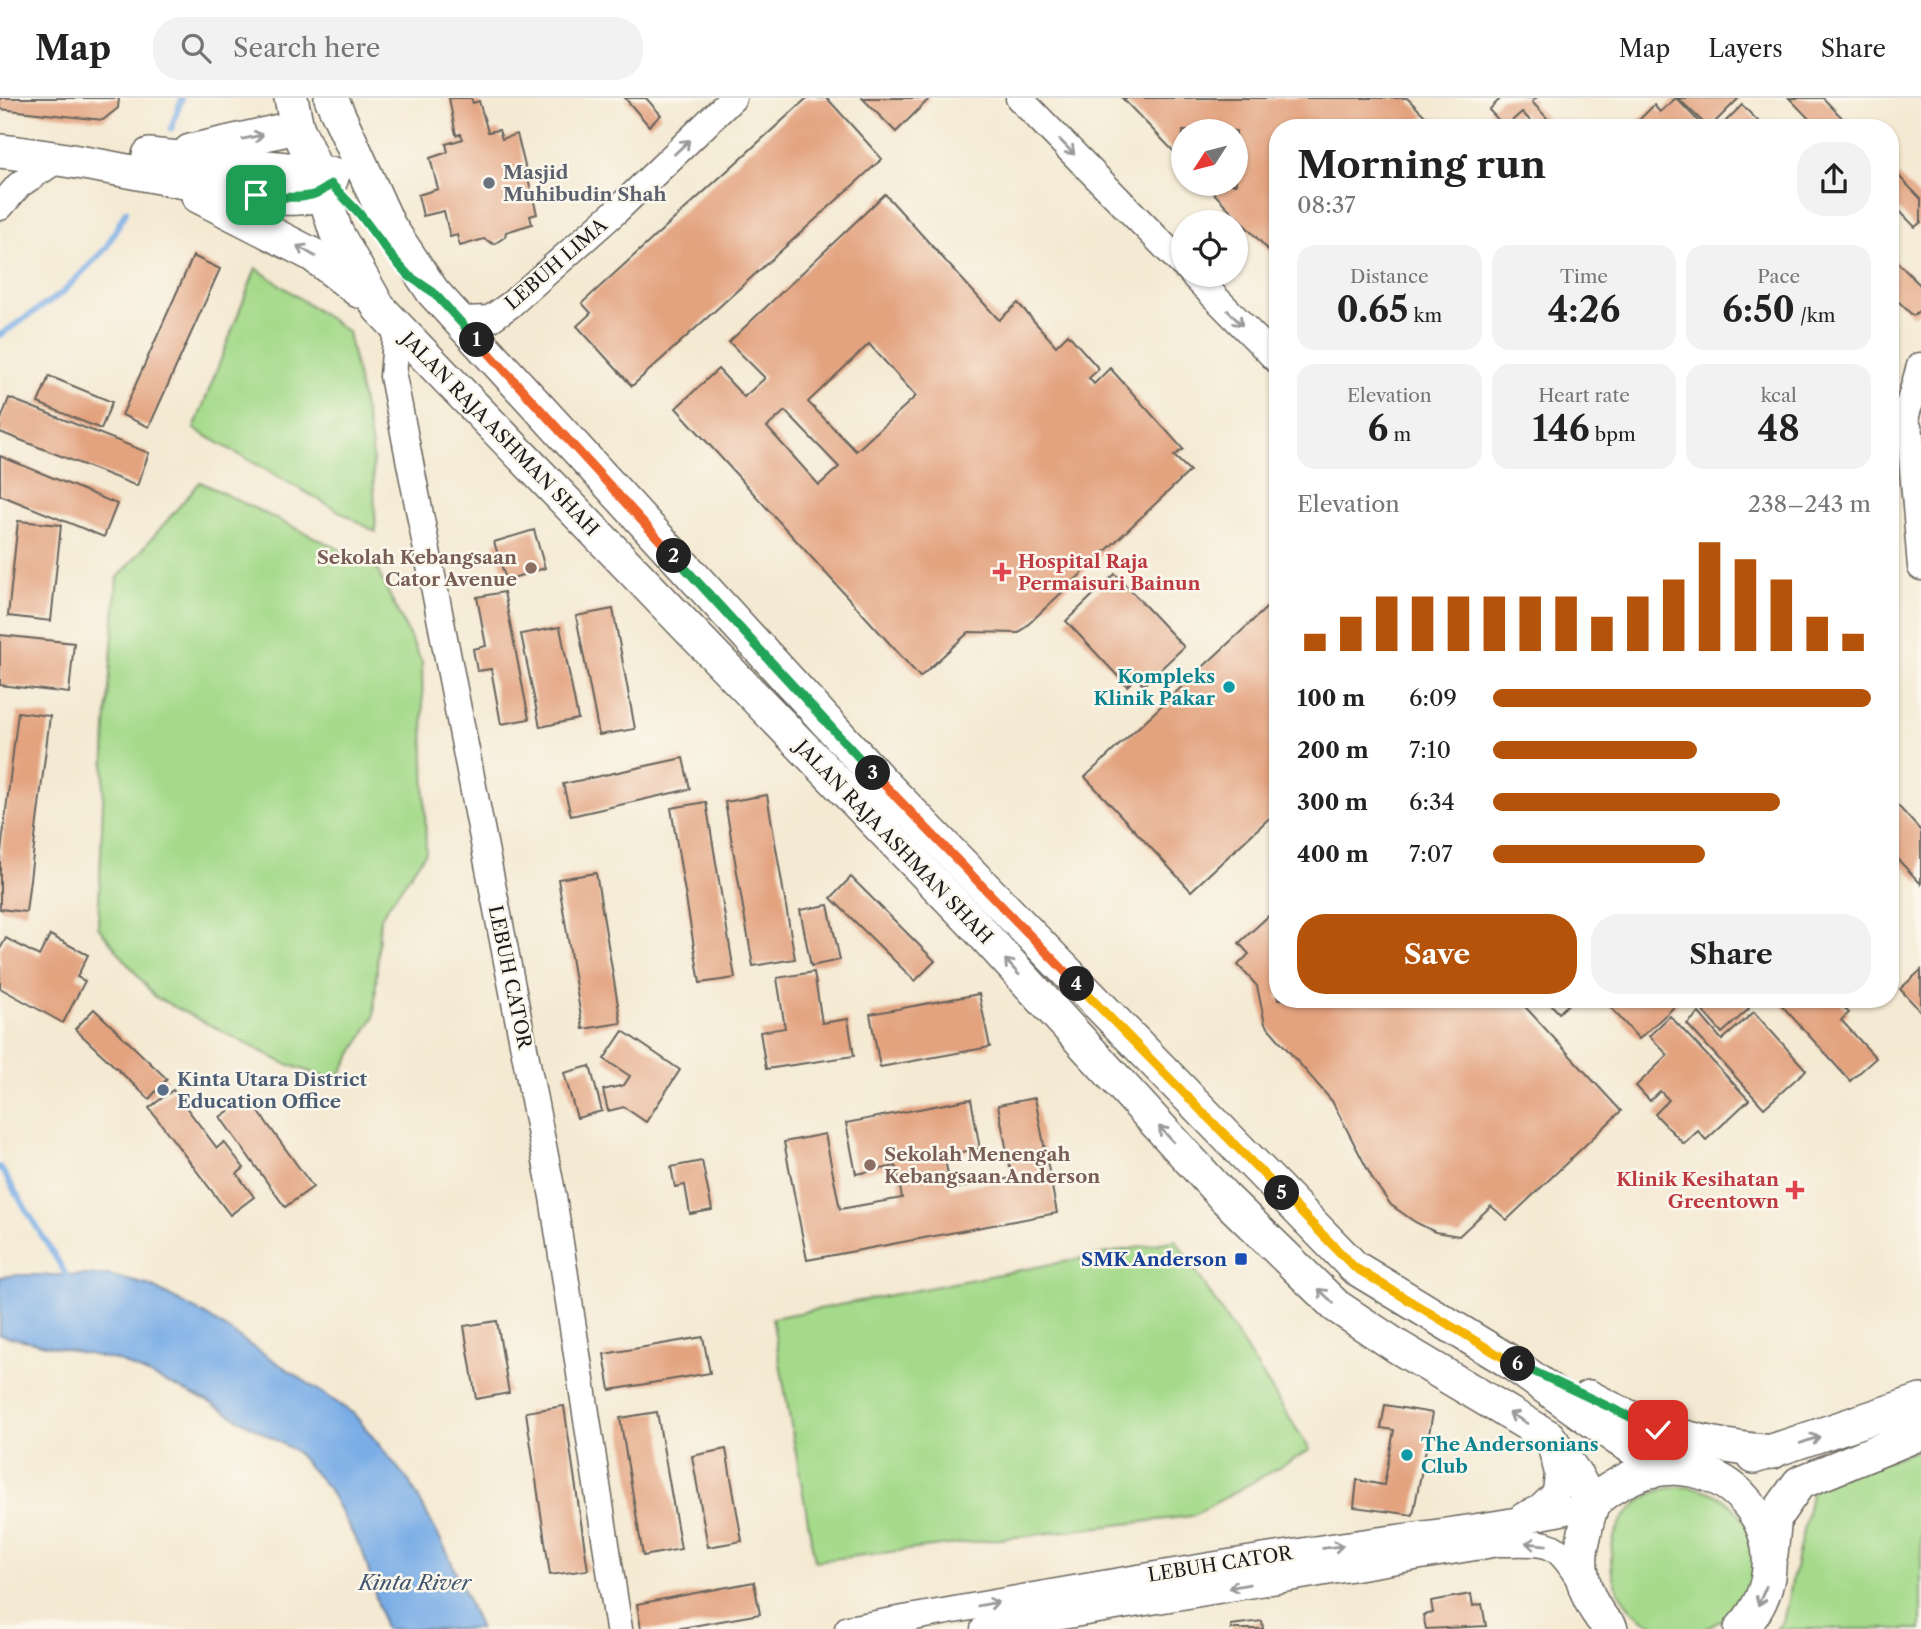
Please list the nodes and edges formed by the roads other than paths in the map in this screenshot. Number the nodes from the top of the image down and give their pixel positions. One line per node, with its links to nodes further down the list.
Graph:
1 (315, 98): 10 (main road)
2 (331, 98): 14 (main road, JALAN RAJA ASHMAN SHAH)
3 (733, 98): 16 (street, LEBUH LIMA, one-way to 3)
4 (1019, 98): 12 (street, one-way to 12)
5 (294, 113): 9 (main road, one-way to 5); 10 (main road, JALAN RAJA ASHMAN SHAH)
6 (0, 133): 9 (main road)
7 (0, 150): 8 (main road)
8 (60, 158): 9 (main road); 11 (street)
9 (162, 167): 10 (main road); 15 (main road, one-way to 9)
10 (324, 183): 14 (main road); 15 (main road, JALAN RAJA ASHMAN SHAH)
11 (0, 207)
12 (1171, 253)
13 (1205, 287): 17 (street, one-way to 17)
14 (433, 292): 16 (main road, JALAN RAJA ASHMAN SHAH)
15 (388, 318): 25 (main road, JALAN RAJA ASHMAN SHAH, one-way to 15); 33 (street, LEBUH CATOR)
16 (459, 320): 22 (main road, JALAN RAJA ASHMAN SHAH)
17 (1269, 352)
18 (1920, 366): 19 (street); 20 (street)
19 (1899, 383)
20 (1902, 421): 21 (street)
21 (1921, 567)
22 (1507, 1360): 26 (main road); 27 (main road, JALAN RAJA ASHMAN SHAH)
23 (1921, 1401): 26 (main road, one-way to 23)
24 (1921, 1433): 31 (main road)
25 (1549, 1437): 29 (main road, JALAN RAJA ASHMAN SHAH); 30 (street)
26 (1773, 1452): 28 (main road)
27 (1664, 1467): 28 (main road); 29 (main road)
28 (1697, 1471): 31 (main road)
29 (1592, 1505): 30 (street, LEBUH CATOR); 32 (main road)
30 (1502, 1525): 34 (street, LEBUH CATOR, one-way to 30)
31 (1770, 1558): 37 (main road, one-way to 37)
32 (1584, 1586): 35 (street, LEBUH CATOR, one-way to 35); 36 (main road)
33 (619, 1629)
34 (848, 1629)
35 (984, 1629)
36 (1611, 1629)
37 (1741, 1629)

